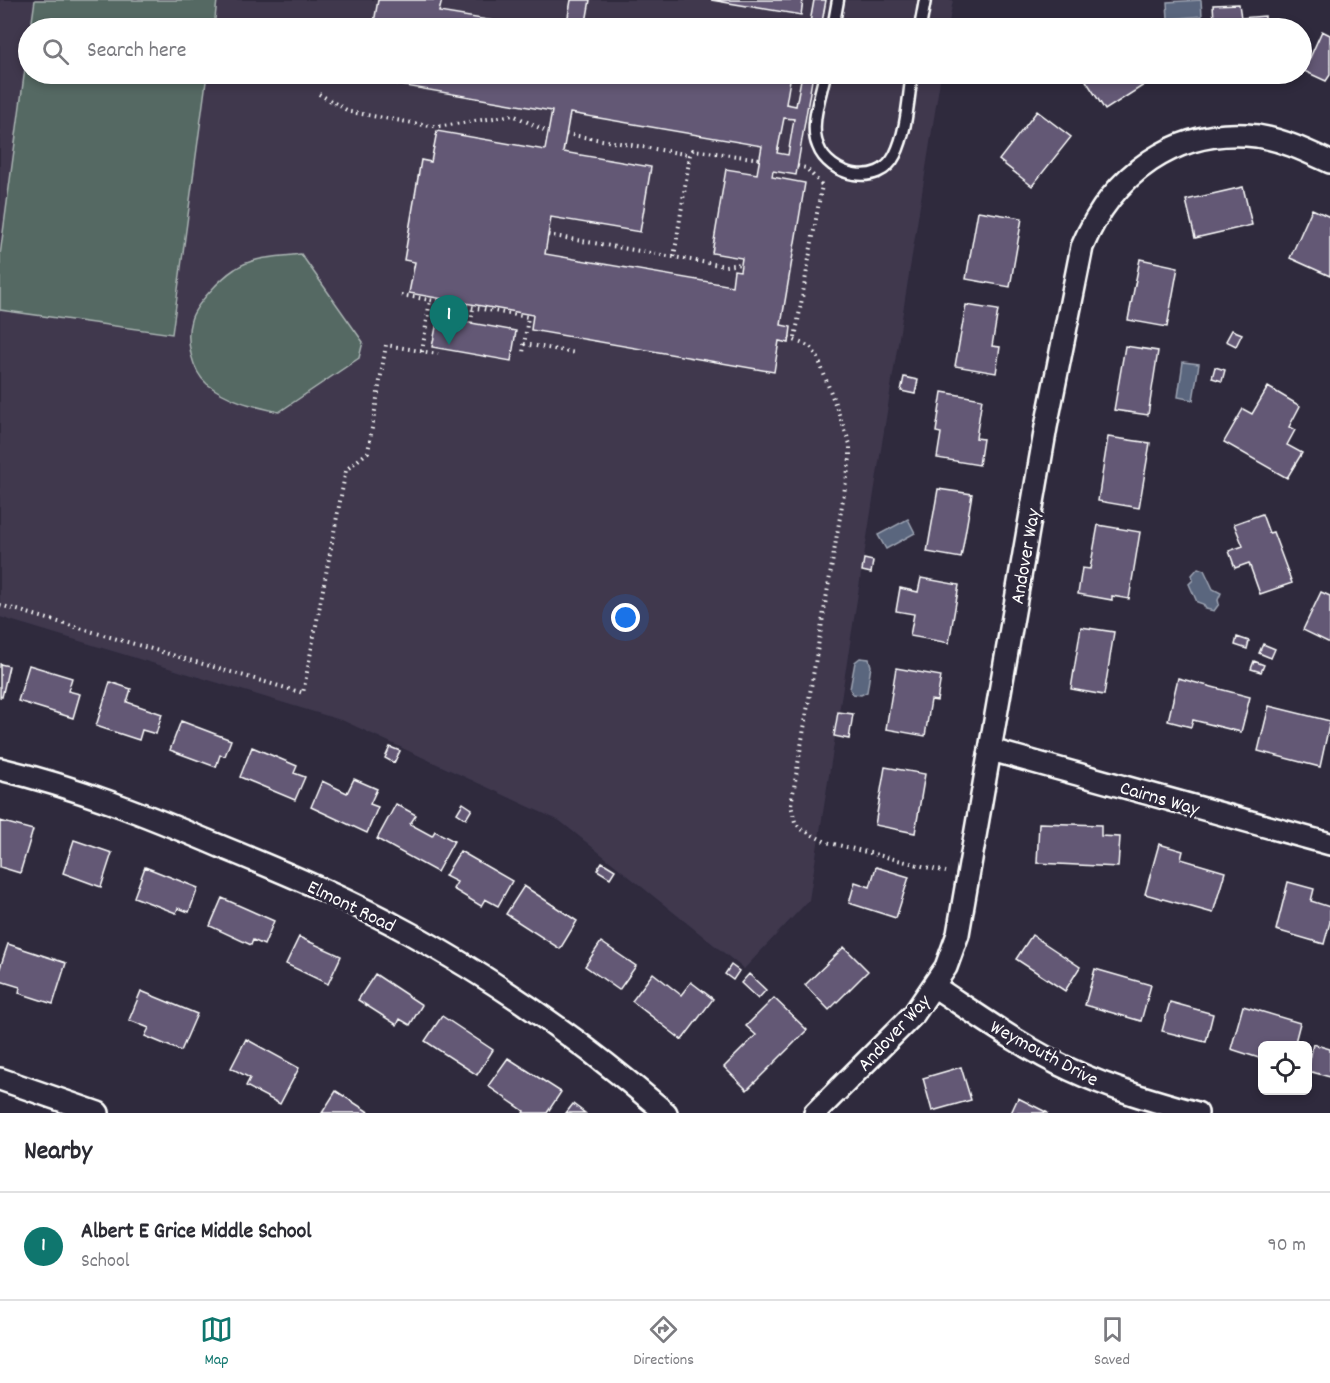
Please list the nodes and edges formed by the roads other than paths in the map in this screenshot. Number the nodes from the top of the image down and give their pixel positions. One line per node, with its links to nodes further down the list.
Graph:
1 (838, 0): 3 (lane)
2 (925, 0): 4 (lane)
3 (835, 18)
4 (922, 18)
5 (823, 84): 6 (lane)
6 (910, 84)
7 (1330, 162): 8 (street, Andover Way)
8 (991, 750): 10 (street, Cairns Way); 11 (street, Andover Way)
9 (0, 769): 14 (street, Elmont Road)
10 (1330, 844)
11 (935, 987): 15 (street, Andover Way); 16 (street, Weymouth Drive)
12 (0, 1079): 13 (street)
13 (98, 1113)
14 (666, 1113)
15 (815, 1113)
16 (1197, 1113)

